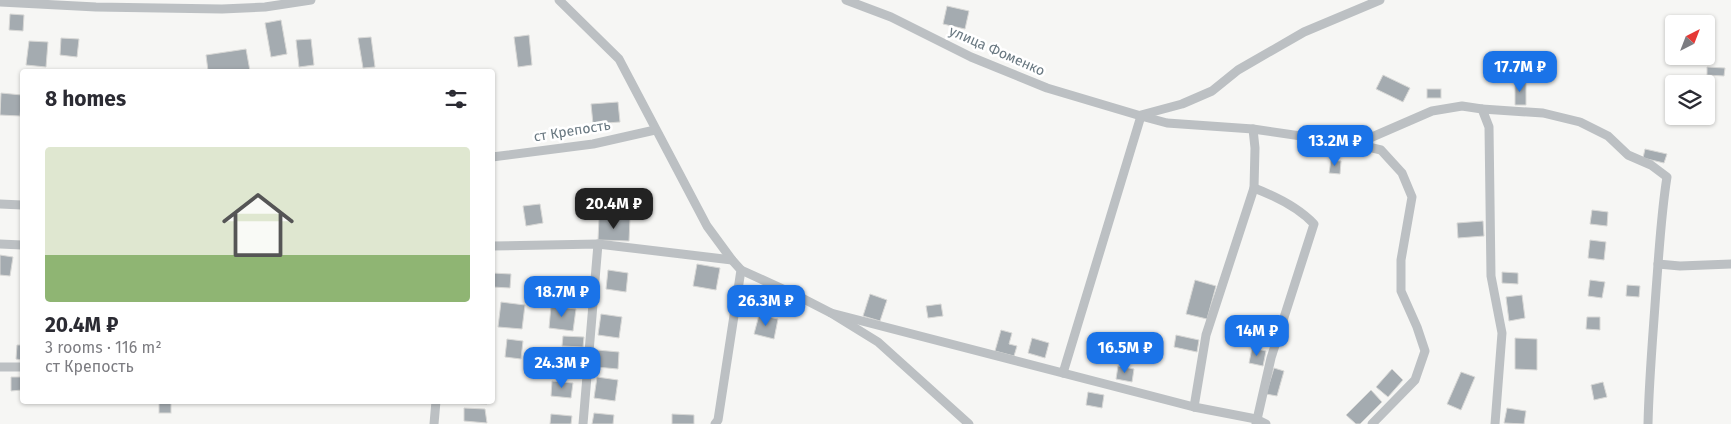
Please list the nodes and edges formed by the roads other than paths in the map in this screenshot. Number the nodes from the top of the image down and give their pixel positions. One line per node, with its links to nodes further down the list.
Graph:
1 (226, 0): 7 (street)
2 (311, 0): 7 (street)
3 (558, 0): 11 (street)
4 (846, 0): 9 (street, улица Фоменко)
5 (1380, 0): 9 (street)
6 (0, 2): 7 (street)
7 (222, 9)
8 (1482, 109): 12 (street); 22 (street); 38 (street)
9 (1141, 116): 10 (street, улица Фоменко); 28 (street)
10 (1253, 129): 12 (street, улица Фоменко); 14 (street)
11 (655, 130): 13 (street, ст Крепость); 21 (street)
12 (1356, 144): 37 (street, улица Фоменко)
13 (495, 157)
14 (1254, 188): 30 (street); 31 (street)
15 (0, 204): 16 (street)
16 (20, 206)
17 (0, 244): 18 (street)
18 (20, 244)
19 (598, 244): 20 (street); 21 (street); 33 (street)
20 (495, 246)
21 (732, 260): 24 (street)
22 (1658, 264): 23 (street); 39 (street)
23 (1731, 264)
24 (742, 270): 25 (street); 34 (street)
25 (831, 313): 28 (street); 35 (street)
26 (20, 366): 27 (street)
27 (0, 367)
28 (1063, 373): 30 (street)
29 (436, 404): 32 (street)
30 (1194, 407): 31 (street)
31 (1256, 422): 36 (street)
32 (434, 424)
33 (583, 424)
34 (715, 424)
35 (969, 424)
36 (1266, 424)
37 (1372, 424)
38 (1495, 424)
39 (1648, 424)

